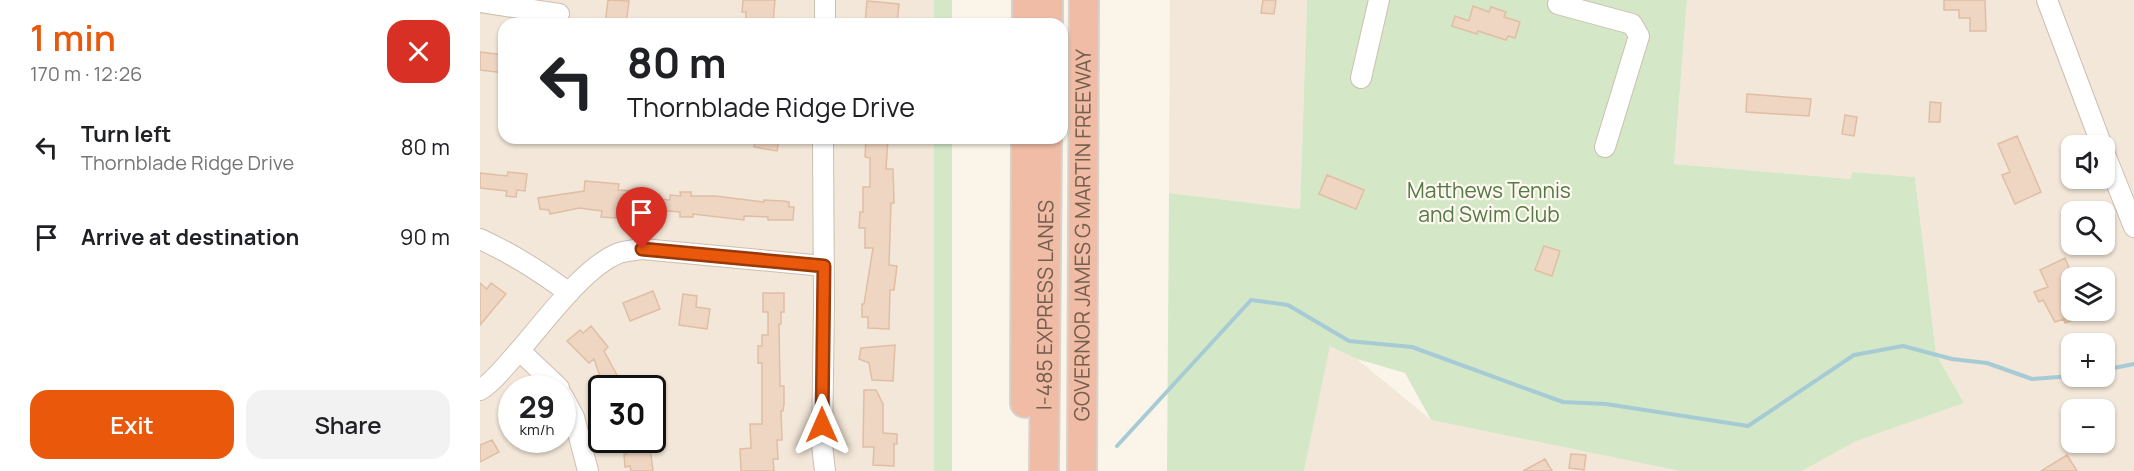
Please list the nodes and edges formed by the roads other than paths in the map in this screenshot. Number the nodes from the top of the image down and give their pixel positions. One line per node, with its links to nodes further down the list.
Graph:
1 (825, 0): 11 (street)
2 (1027, 0): 12 (highway)
3 (1048, 0): 13 (highway)
4 (1066, 0): 14 (highway, I-485 EXPRESS LANES)
5 (1084, 0): 38 (highway, GOVERNOR JAMES G MARTIN FREEWAY)
6 (1379, 0): 15 (street)
7 (2047, 0): 16 (street)
8 (1555, 1): 21 (street)
9 (480, 2): 10 (street)
10 (559, 14)
11 (825, 18)
12 (1027, 18)
13 (1048, 18)
14 (1066, 18)
15 (1361, 78)
16 (2098, 135)
17 (823, 144): 26 (street)
18 (1026, 144): 23 (highway)
19 (1047, 144): 28 (highway, I-485 EXPRESS LANES)
20 (1065, 144): 37 (highway, I-485 EXPRESS LANES)
21 (1605, 147)
22 (2115, 180): 24 (street)
23 (1026, 200): 28 (highway); 35 (highway)
24 (2134, 227)
25 (480, 239): 27 (street)
26 (824, 266): 27 (street); 34 (street)
27 (569, 293): 29 (street)
28 (1046, 343): 36 (highway, I-485 EXPRESS LANES)
29 (520, 351): 30 (street); 31 (street)
30 (545, 375)
31 (480, 390)
32 (576, 425): 33 (street)
33 (588, 471)
34 (825, 471)
35 (1025, 471)
36 (1044, 471)
37 (1064, 471)
38 (1082, 471)

